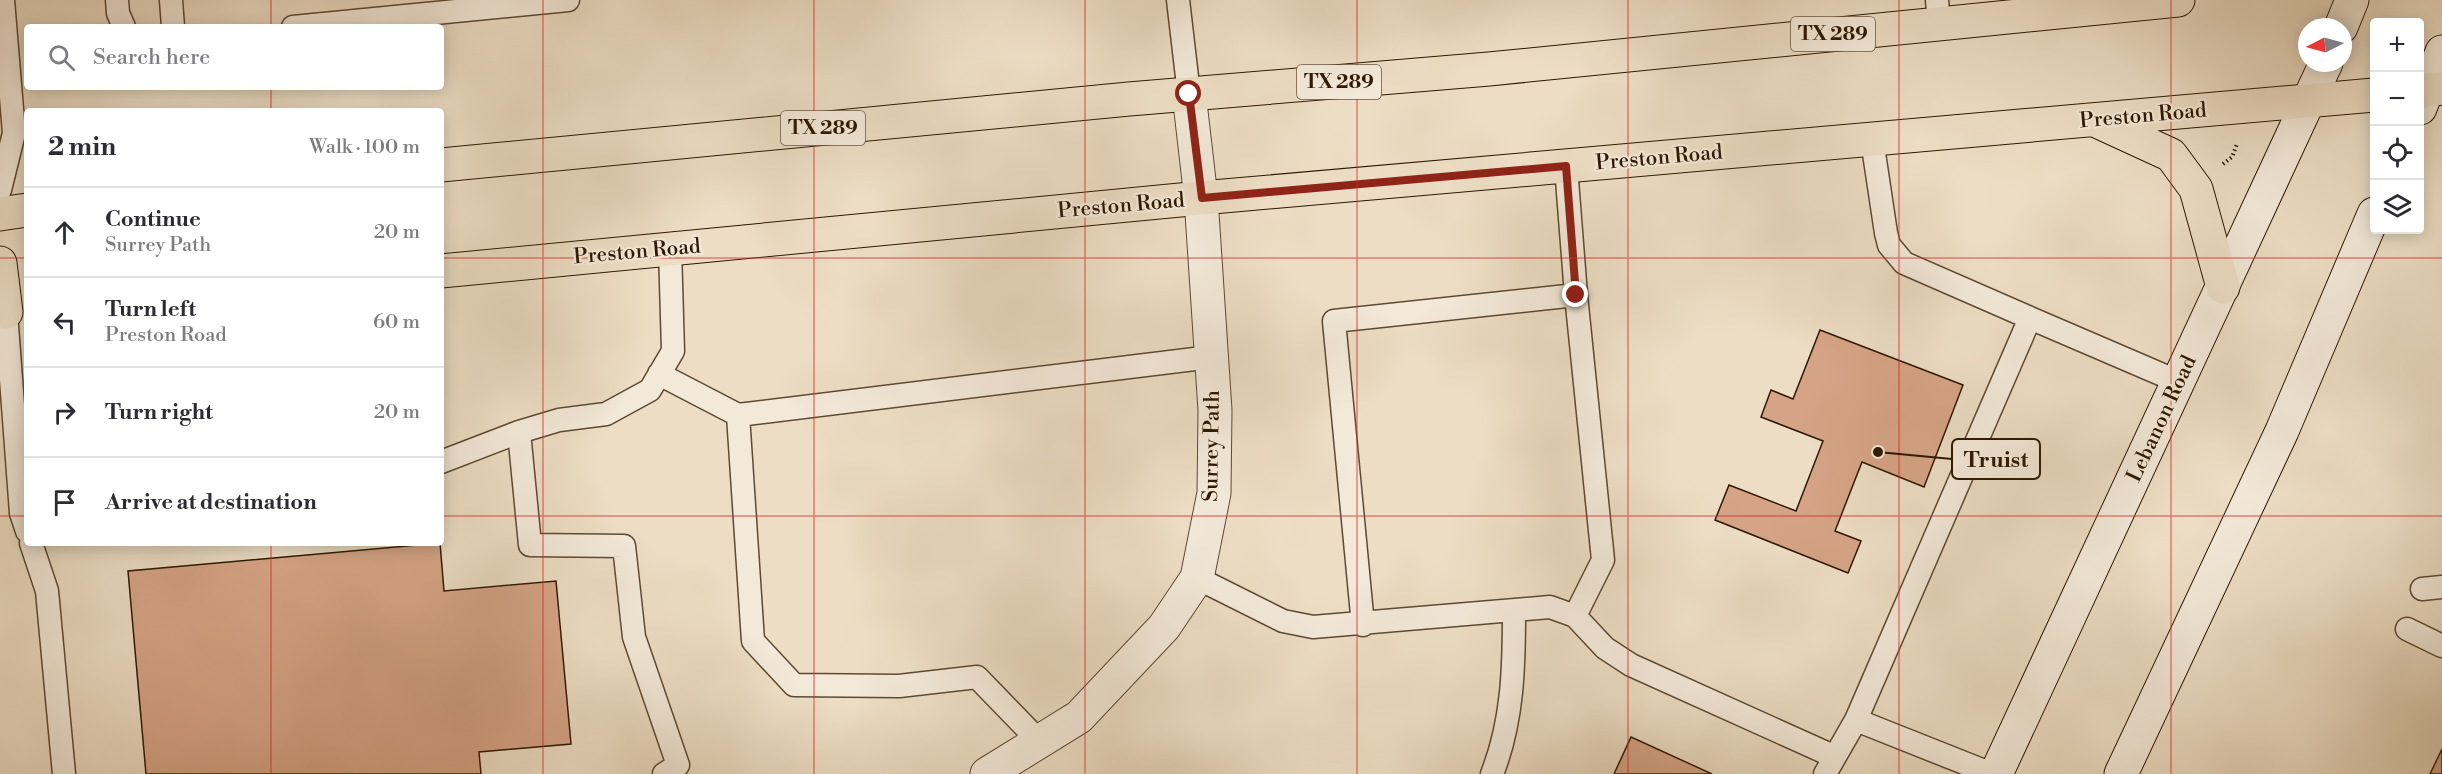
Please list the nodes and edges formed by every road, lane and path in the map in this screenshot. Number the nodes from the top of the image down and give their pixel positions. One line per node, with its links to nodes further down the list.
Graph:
1 (3, 0): 27 (lane)
2 (117, 0): 12 (lane)
3 (171, 0): 13 (lane)
4 (568, 0): 8 (lane)
5 (1178, 0): 17 (lane)
6 (2178, 0): 10 (main road, TX 289)
7 (2352, 0): 11 (main road)
8 (481, 4): 9 (lane)
9 (367, 10): 14 (lane)
10 (1938, 11): 17 (main road, TX 289)
11 (2345, 18)
12 (123, 24)
13 (173, 24)
14 (306, 24)
15 (2442, 52): 18 (main road)
16 (2322, 72): 20 (main road, Lebanon Road)
17 (1189, 94): 25 (main road, TX 289); 28 (main road, Surrey Path)
18 (2427, 94)
19 (2370, 95): 20 (main road, Preston Road)
20 (2310, 101): 21 (main road, Preston Road); 35 (main road, Lebanon Road)
21 (2095, 120): 22 (main road, Preston Road); 35 (main road)
22 (1872, 140): 26 (main road, Preston Road); 38 (lane)
23 (2237, 142): 24 (path)
24 (2232, 158)
25 (444, 165)
26 (1566, 166): 28 (main road, Preston Road); 36 (lane)
27 (0, 190)
28 (1202, 198): 32 (main road, Preston Road); 39 (main road, Surrey Path)
29 (24, 210): 30 (main road)
30 (0, 214)
31 (2370, 223): 61 (main road)
32 (670, 249): 34 (main road, Preston Road); 40 (lane)
33 (0, 263): 37 (main road)
34 (444, 271)
35 (2223, 287): 41 (main road, Lebanon Road)
36 (1576, 295): 49 (lane); 50 (lane)
37 (11, 312): 45 (lane)
38 (2030, 318): 41 (lane); 53 (lane)
39 (1211, 357): 42 (lane); 47 (main road, Surrey Path)
40 (659, 374): 42 (lane); 43 (lane)
41 (2179, 382): 60 (main road, Lebanon Road)
42 (738, 415): 54 (lane)
43 (519, 432): 44 (lane); 58 (lane)
44 (444, 461)
45 (19, 518)
46 (32, 546): 57 (lane)
47 (1197, 578): 50 (lane); 54 (main road, Surrey Path)
48 (1514, 610): 49 (lane); 50 (lane); 59 (lane)
49 (1575, 616): 55 (lane)
50 (1363, 625)
51 (2407, 629): 52 (lane)
52 (2442, 646)
53 (1856, 720): 55 (lane); 60 (lane)
54 (1039, 741): 56 (main road, Surrey Path)
55 (1829, 765)
56 (998, 771)
57 (64, 774)
58 (664, 774)
59 (1492, 774)
60 (1994, 774)
61 (2121, 774)

